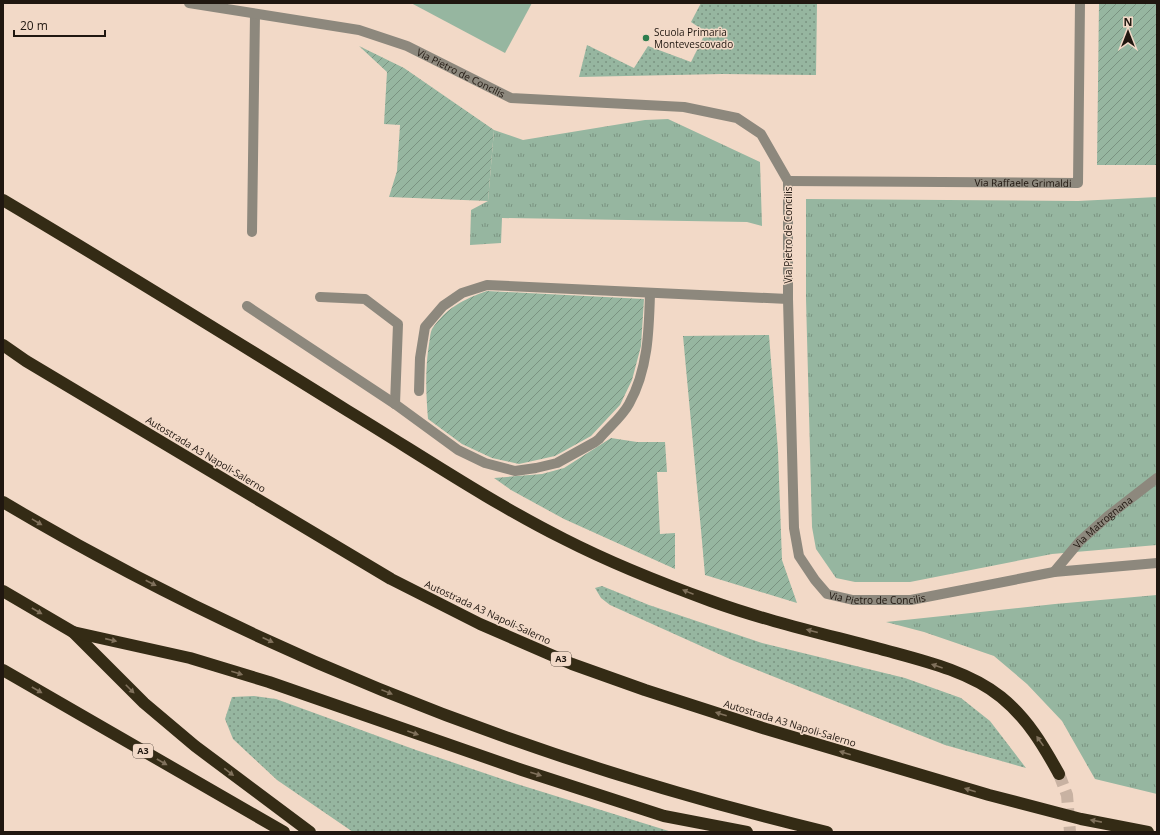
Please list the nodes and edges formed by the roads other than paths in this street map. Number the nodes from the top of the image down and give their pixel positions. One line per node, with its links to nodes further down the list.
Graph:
1 (189, 3): 3 (street, Via Pietro de Concilis)
2 (1080, 3): 5 (street, Via Raffaele Grimaldi)
3 (215, 5): 4 (street, Via Pietro de Concilis)
4 (255, 14): 5 (street, Via Pietro de Concilis); 7 (street)
5 (788, 181): 10 (street, Via Pietro de Concilis)
6 (3, 200): 22 (highway, one-way to 6)
7 (252, 232)
8 (650, 293): 10 (street); 13 (street); 14 (street)
9 (320, 297): 14 (street)
10 (788, 300): 18 (street, Via Pietro de Concilis)
11 (248, 306): 14 (street)
12 (3, 346): 27 (highway, Autostrada A3 Napoli-Salerno / A3, one-way to 12)
13 (419, 391)
14 (395, 404)
15 (1157, 478): 18 (street, Via Matrognana)
16 (3, 502): 26 (highway, one-way to 26)
17 (1157, 563): 18 (street, Via Pietro de Concilis)
18 (1054, 572)
19 (3, 591): 20 (highway, one-way to 20)
20 (73, 632): 24 (highway, one-way to 24); 25 (highway, one-way to 25)
21 (3, 670): 23 (highway, A3, one-way to 23)
22 (1059, 774)
23 (284, 832)
24 (310, 832)
25 (747, 832)
26 (827, 832)
27 (1148, 832)

